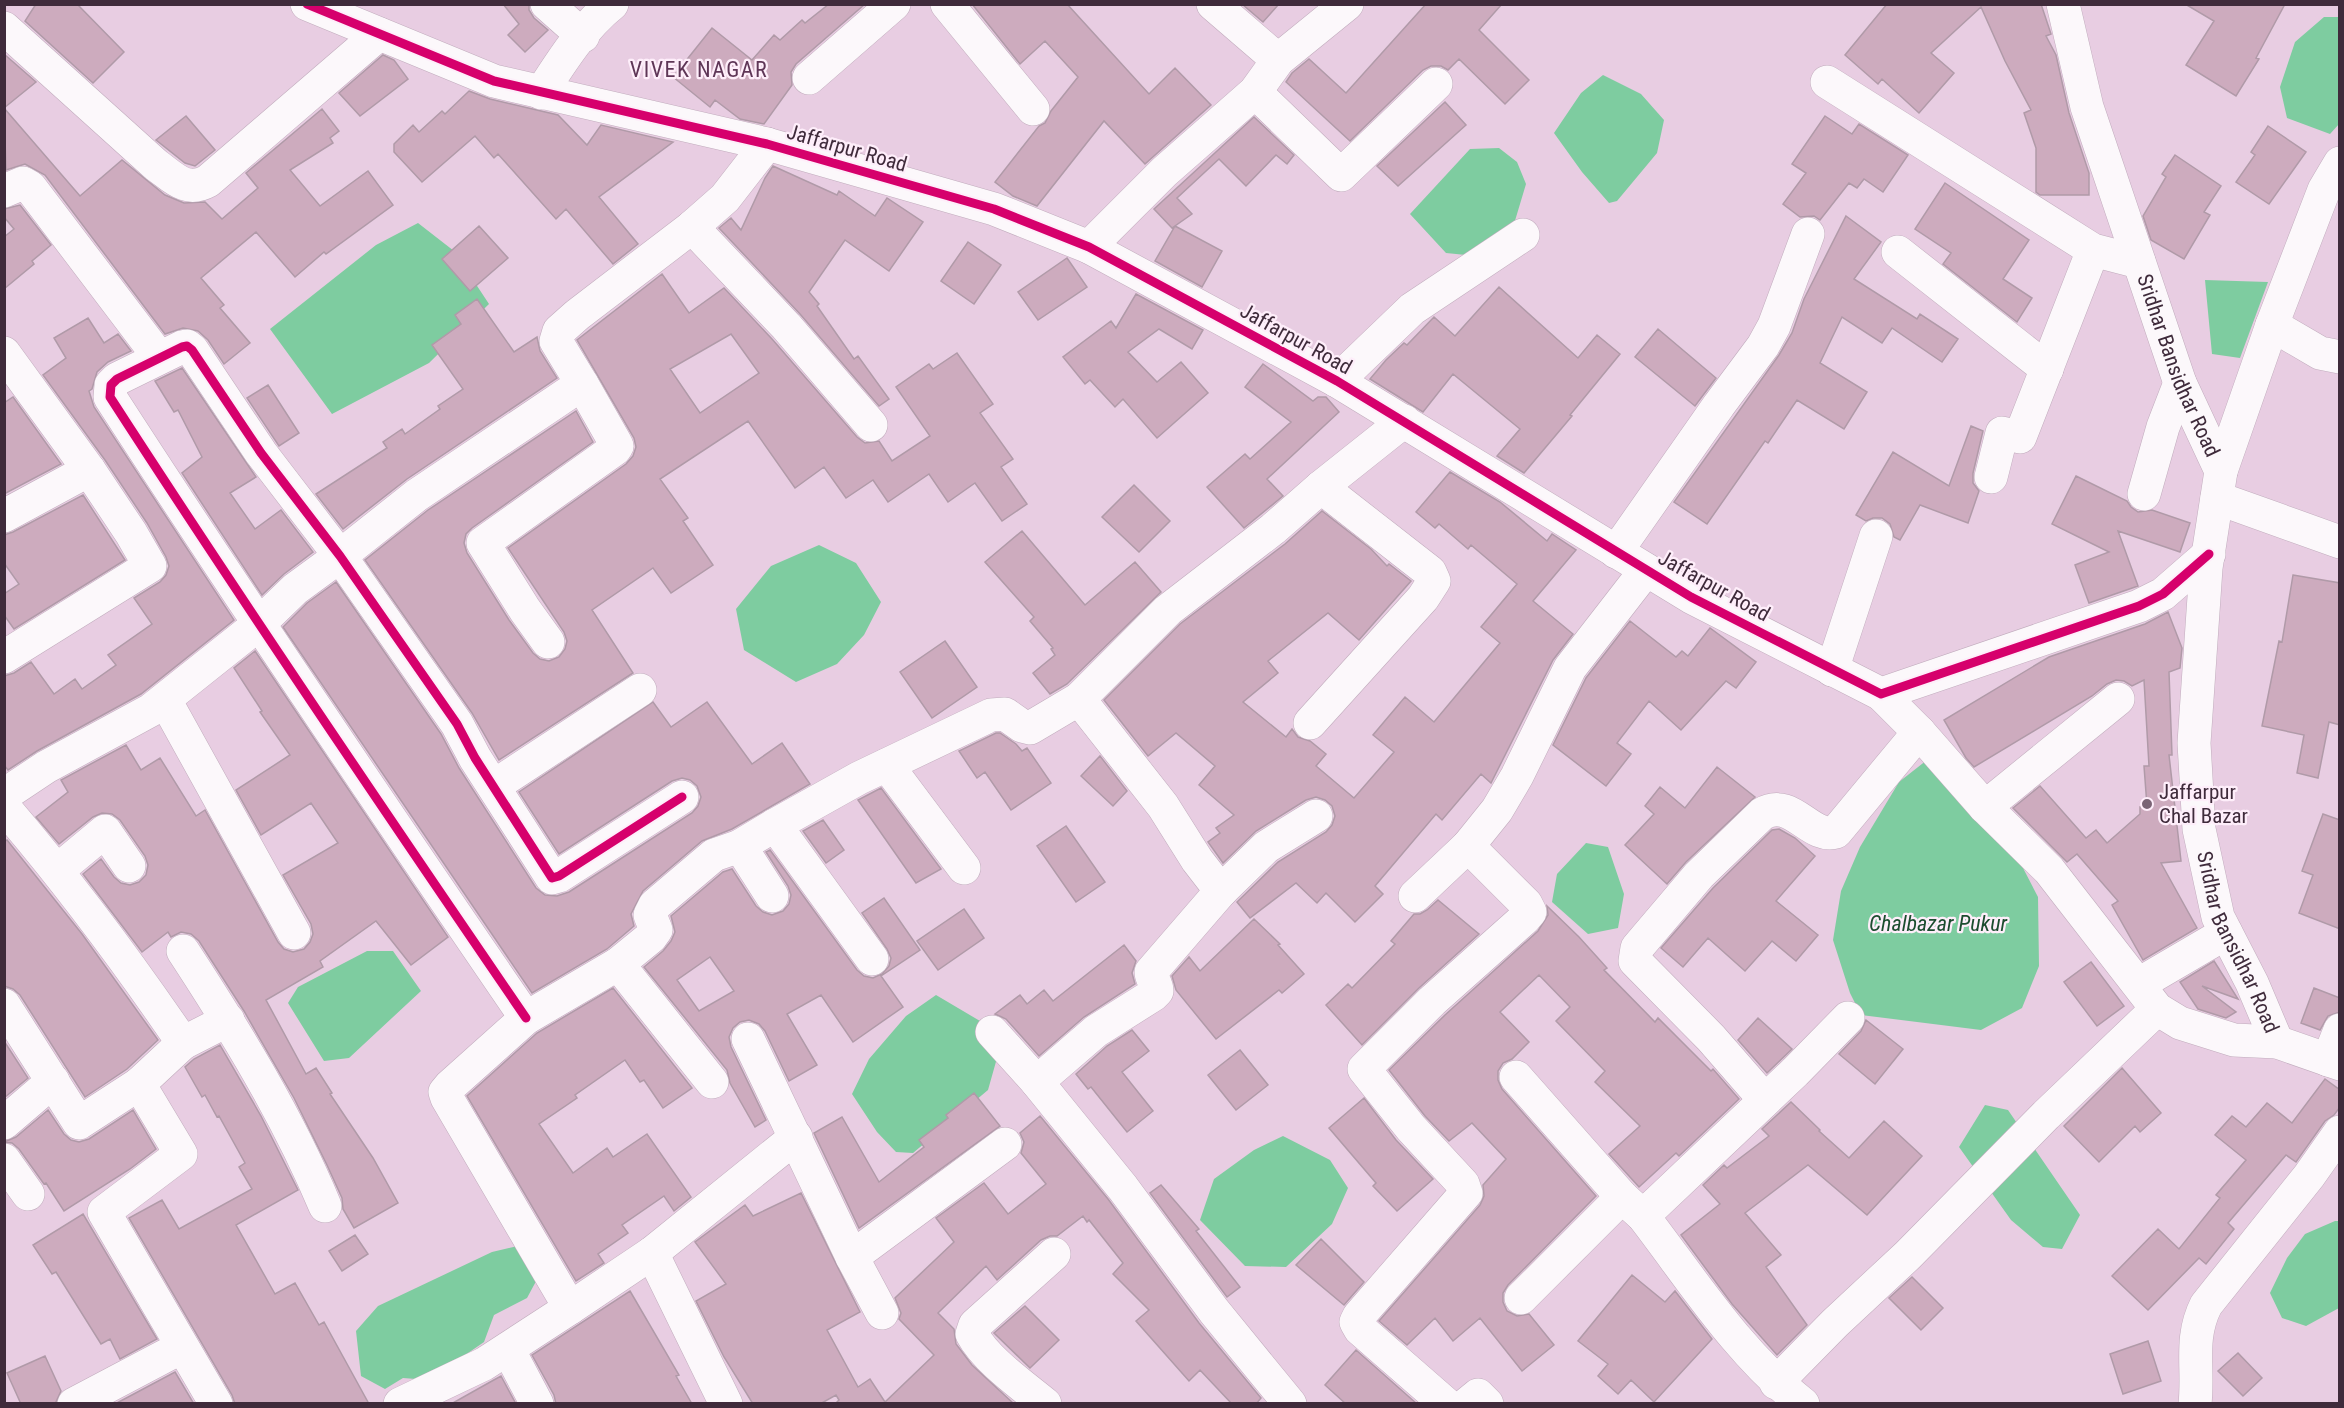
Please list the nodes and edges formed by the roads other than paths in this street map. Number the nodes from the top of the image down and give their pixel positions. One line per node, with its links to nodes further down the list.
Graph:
1 (307, 4): 10 (street, Jaffarpur Road)
2 (547, 4): 11 (street)
3 (612, 4): 11 (street)
4 (894, 4): 13 (street)
5 (947, 4): 18 (street)
6 (1213, 4): 12 (street)
7 (1347, 4): 12 (street)
8 (2063, 4): 28 (street, Sridhar Bansidhar Road)
9 (4, 28): 10 (street)
10 (380, 34): 17 (street, Jaffarpur Road)
11 (583, 36): 17 (street)
12 (1278, 60): 16 (street)
13 (809, 78)
14 (1827, 82): 26 (street)
15 (1436, 84): 16 (street)
16 (1255, 92): 25 (street)
17 (541, 93): 19 (street, Jaffarpur Road)
18 (1033, 109)
19 (767, 144): 22 (street); 25 (street, Jaffarpur Road)
20 (2334, 184): 29 (street)
21 (4, 191): 31 (street)
22 (692, 227): 36 (street); 38 (street)
23 (1808, 234): 47 (street)
24 (1523, 235): 34 (street)
25 (1089, 247): 34 (street, Jaffarpur Road)
26 (2093, 250): 28 (street); 33 (street)
27 (1898, 252): 33 (street)
28 (2139, 262): 35 (street, Sridhar Bansidhar Road)
29 (2272, 325): 32 (street); 41 (street)
30 (4, 353): 39 (street)
31 (159, 357): 49 (street); 51 (street)
32 (2340, 357)
33 (2047, 369): 40 (street)
34 (1337, 381): 37 (street, Jaffarpur Road)
35 (2180, 382): 41 (street, Sridhar Bansidhar Road); 43 (street)
36 (582, 384): 49 (street); 52 (street)
37 (1404, 421): 42 (street); 47 (street, Jaffarpur Road)
38 (871, 426)
39 (88, 470): 44 (street); 53 (street)
40 (1991, 477)
41 (2219, 485): 46 (street); 48 (street, Sridhar Bansidhar Road)
42 (1321, 487): 57 (street); 60 (street)
43 (2144, 494)
44 (4, 516)
45 (1876, 536): 54 (street)
46 (2340, 542)
47 (1616, 552): 50 (street, Jaffarpur Road)
48 (2209, 554): 56 (street); 78 (street, Sridhar Bansidhar Road)
49 (340, 556): 51 (street); 63 (street)
50 (1646, 570): 54 (street, Jaffarpur Road); 70 (street)
51 (259, 624): 59 (street); 84 (street)
52 (548, 642)
53 (4, 657)
54 (1832, 669): 56 (street, Jaffarpur Road)
55 (640, 690): 63 (street)
56 (1881, 694): 61 (street, Jaffarpur Road)
57 (1078, 699): 62 (street); 74 (street)
58 (2118, 699): 66 (street)
59 (165, 700): 64 (street); 77 (street)
60 (1310, 723)
61 (1919, 732): 66 (street, Jaffarpur Road); 98 (street)
62 (887, 765): 68 (street); 72 (street)
63 (494, 786): 65 (street)
64 (7, 792): 73 (street)
65 (682, 797)
66 (1985, 807): 82 (street, Jaffarpur Road)
67 (1316, 816): 74 (street)
68 (775, 825): 69 (street); 80 (street)
69 (740, 846): 75 (street); 81 (street)
70 (1468, 846): 76 (street); 124 (street)
71 (129, 866): 73 (street)
72 (964, 868)
73 (58, 870): 91 (street)
74 (1221, 891): 96 (street)
75 (771, 896)
76 (1415, 896)
77 (294, 933)
78 (2226, 933): 82 (street); 90 (street, Sridhar Bansidhar Road)
79 (183, 951): 86 (street)
80 (872, 959)
81 (618, 964): 84 (street); 95 (street)
82 (2148, 996): 90 (street); 115 (street)
83 (4, 1005): 94 (street)
84 (526, 1018): 111 (street)
85 (1848, 1018): 98 (street)
86 (228, 1020): 91 (street); 105 (street)
87 (2340, 1030): 92 (street)
88 (992, 1032): 96 (street)
89 (748, 1039): 101 (street)
90 (2277, 1042): 92 (street)
91 (183, 1043): 97 (street)
92 (2334, 1062)
93 (1516, 1077): 106 (street)
94 (53, 1081): 97 (street); 99 (street)
95 (712, 1082)
96 (1036, 1082): 123 (street)
97 (139, 1084): 113 (street)
98 (1765, 1100): 106 (street)
99 (4, 1123)
100 (2340, 1132): 116 (street)
101 (796, 1137): 107 (street); 109 (street)
102 (1005, 1144): 109 (street)
103 (4, 1160): 104 (street)
104 (28, 1194)
105 (325, 1206)
106 (1633, 1206): 110 (street); 115 (street)
107 (652, 1253): 111 (street); 121 (street)
108 (1054, 1254): 122 (street)
109 (852, 1257): 112 (street)
110 (1521, 1298)
111 (570, 1308): 114 (street)
112 (882, 1313)
113 (182, 1347): 117 (street); 118 (street)
114 (508, 1349): 119 (street); 120 (street)
115 (1776, 1383): 127 (street)
116 (2196, 1392): 128 (street)
117 (74, 1404)
118 (216, 1404)
119 (400, 1404)
120 (537, 1404)
121 (726, 1404)
122 (1045, 1404)
123 (1290, 1404)
124 (1446, 1404)
125 (1467, 1404): 126 (street)
126 (1487, 1404)
127 (1803, 1404)
128 (2220, 1404)

